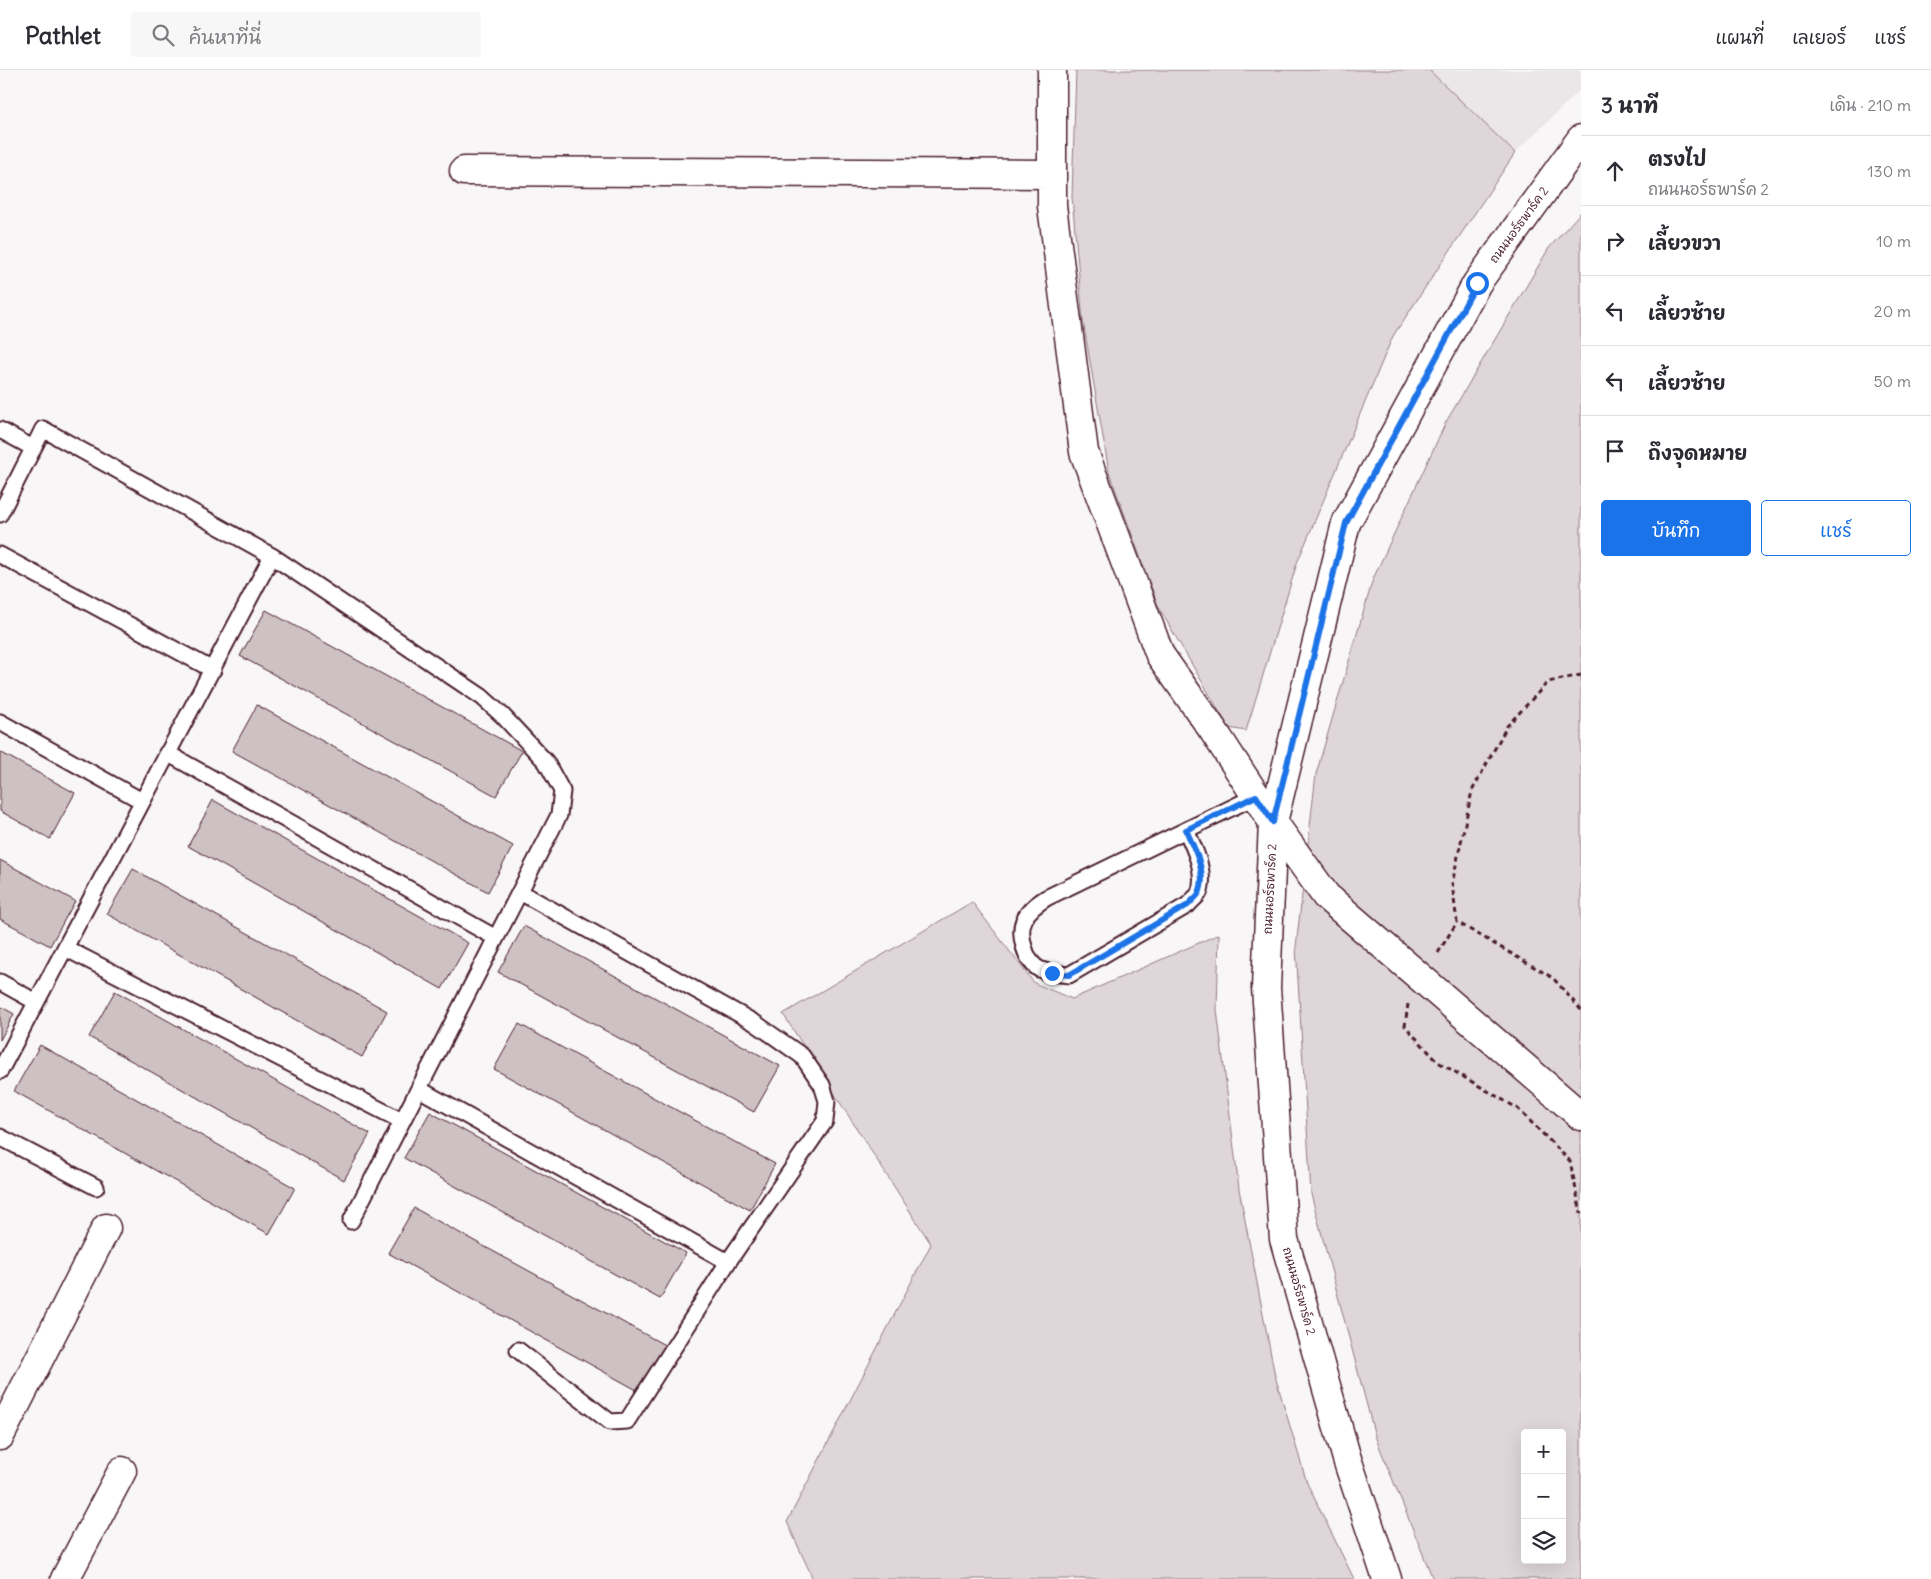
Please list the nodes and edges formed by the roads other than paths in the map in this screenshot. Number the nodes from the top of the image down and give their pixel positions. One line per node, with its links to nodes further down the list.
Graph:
1 (1052, 70): 4 (street)
2 (1581, 139): 15 (street, ถนนนอร์ธพาร์ค 2)
3 (464, 171): 4 (street)
4 (1052, 174): 13 (street)
5 (0, 430): 6 (lane)
6 (33, 448): 7 (lane); 9 (lane)
7 (0, 514)
8 (0, 555): 10 (lane)
9 (272, 556): 10 (lane); 17 (lane)
10 (213, 670): 12 (lane)
11 (0, 722): 14 (lane)
12 (167, 753): 14 (lane); 18 (lane)
13 (1256, 796): 15 (street); 16 (lane)
14 (142, 801): 19 (lane)
15 (1273, 822): 24 (street); 35 (street, ถนนนอร์ธพาร์ค 2)
16 (1186, 830): 16 (lane)
17 (520, 892): 18 (lane); 30 (lane)
18 (496, 938): 23 (lane)
19 (65, 948): 21 (lane); 25 (lane)
20 (0, 982): 21 (lane)
21 (36, 1002): 22 (lane)
22 (0, 1070)
23 (419, 1089): 25 (lane); 30 (lane)
24 (1581, 1116)
25 (402, 1121): 28 (lane)
26 (0, 1137): 27 (lane)
27 (96, 1187)
28 (351, 1220)
29 (106, 1228): 32 (street)
30 (728, 1262): 31 (lane)
31 (518, 1350)
32 (0, 1436)
33 (122, 1472): 34 (street)
34 (65, 1579)
35 (1387, 1579)

